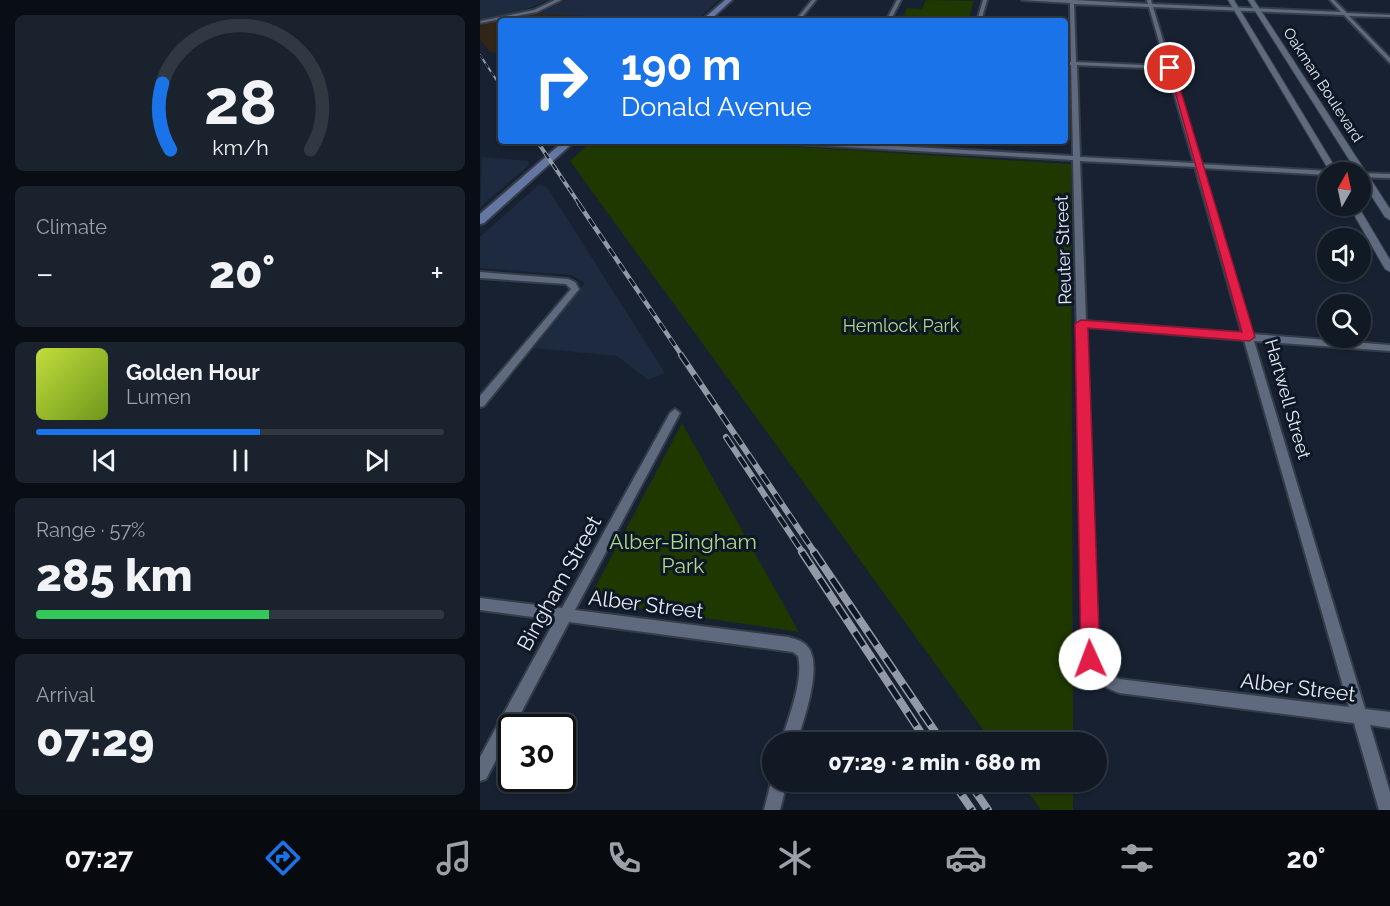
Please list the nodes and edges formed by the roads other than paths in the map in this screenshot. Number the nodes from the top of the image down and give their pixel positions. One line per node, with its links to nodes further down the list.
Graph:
1 (559, 0): 16 (street)
2 (729, 0): 17 (main road)
3 (814, 0): 18 (street)
4 (899, 0): 19 (street)
5 (985, 0): 20 (street)
6 (1024, 0): 10 (street)
7 (1231, 0): 12 (street, Oakman Boulevard)
8 (1251, 0): 13 (street, Oakman Boulevard)
9 (1332, 0): 14 (street)
10 (1072, 1): 11 (street); 24 (street, Reuter Street)
11 (1150, 3): 12 (street); 25 (street, Hartwell Street)
12 (1238, 9): 13 (street); 26 (street, Oakman Boulevard)
13 (1257, 9): 14 (street); 27 (street, Oakman Boulevard)
14 (1344, 12): 15 (street); 23 (street)
15 (1390, 14)
16 (501, 18)
17 (708, 18)
18 (799, 18)
19 (890, 18)
20 (981, 18)
21 (498, 19): 22 (street)
22 (481, 22)
23 (1390, 61)
24 (1069, 63): 25 (street); 32 (street, Reuter Street)
25 (1170, 68): 35 (street, Hartwell Street)
26 (1274, 70): 27 (street); 33 (street, Oakman Boulevard)
27 (1297, 71): 34 (street, Oakman Boulevard)
28 (567, 144): 42 (main road)
29 (851, 144): 31 (street)
30 (949, 144): 31 (street)
31 (947, 151): 32 (street)
32 (1077, 158): 35 (street); 45 (street, Reuter Street)
33 (1328, 162)
34 (1354, 162)
35 (1199, 165): 36 (street); 46 (street, Hartwell Street)
36 (1317, 172)
37 (1371, 175): 38 (street)
38 (1390, 176)
39 (1371, 188): 41 (street, Oakman Boulevard)
40 (1359, 216): 43 (street)
41 (1390, 217)
42 (480, 220)
43 (1390, 269)
44 (480, 275): 48 (street)
45 (1081, 324): 46 (street); 52 (street, Reuter Street)
46 (1249, 337): 47 (street); 53 (street, Hartwell Street)
47 (1390, 348)
48 (480, 403)
49 (675, 413): 51 (street, Bingham Street)
50 (480, 604): 51 (street, Alber Street)
51 (566, 615): 55 (street, Alber Street); 56 (street, Bingham Street)
52 (1100, 675): 53 (street, Alber Street)
53 (1360, 716): 54 (street, Alber Street); 59 (street, Hartwell Street)
54 (1390, 720)
55 (792, 732)
56 (480, 773)
57 (776, 792): 58 (street)
58 (772, 810)
59 (1387, 810)

